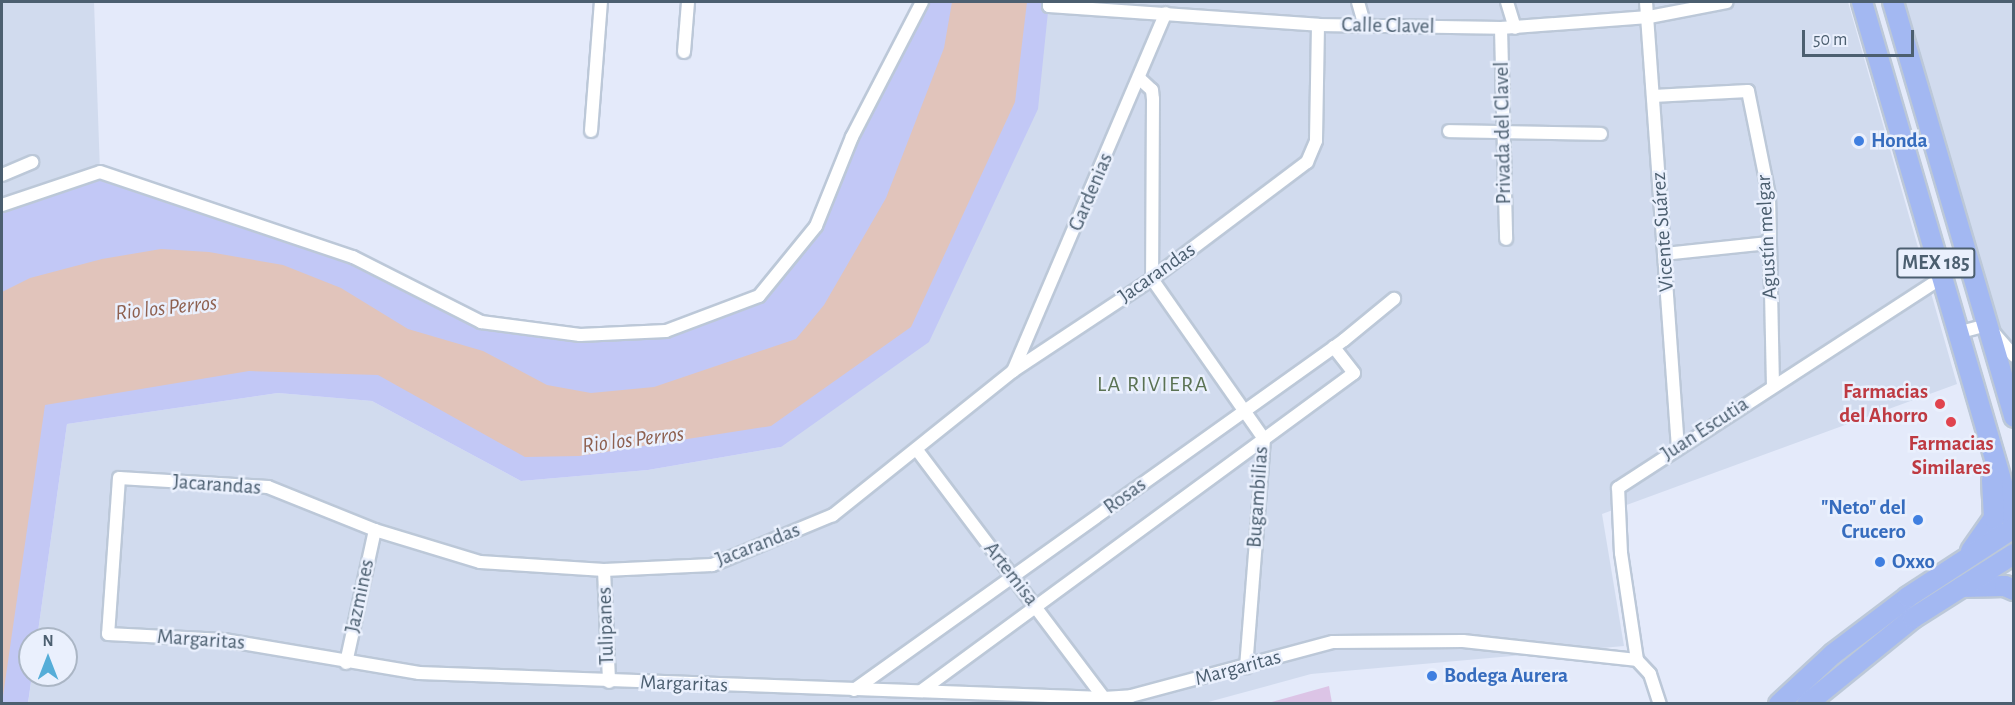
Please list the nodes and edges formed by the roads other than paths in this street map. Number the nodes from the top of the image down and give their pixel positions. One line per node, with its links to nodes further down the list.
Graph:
1 (601, 2): 21 (street)
2 (688, 2): 17 (street)
3 (922, 2): 26 (street)
4 (1358, 2): 14 (street)
5 (1507, 2): 16 (street)
6 (1646, 2): 12 (street, Vicente Suárez)
7 (1727, 2): 12 (street, Calle Clavel)
8 (1862, 2): 30 (main road, MEX 185)
9 (1893, 2): 33 (main road, MEX 185)
10 (1049, 4): 11 (street, Calle Clavel)
11 (1166, 13): 13 (street, Calle Clavel); 18 (street, Gardenias)
12 (1649, 17): 16 (street, Calle Clavel); 19 (street, Vicente Suárez)
13 (1318, 25): 14 (street, Calle Clavel); 31 (street, Jacarandas)
14 (1365, 26): 15 (street, Calle Clavel)
15 (1502, 28): 16 (street, Calle Clavel); 22 (street, Privada del Clavel)
16 (1515, 28)
17 (684, 52)
18 (1140, 79): 31 (street); 37 (street, Gardenias)
19 (1653, 96): 28 (street, Agustín melgar); 29 (street, Vicente Suárez)
20 (1449, 130): 22 (street)
21 (591, 131)
22 (1503, 132): 23 (street); 27 (street, Privada del Clavel)
23 (1601, 134)
24 (33, 162): 25 (street)
25 (2, 175)
26 (2, 205)
27 (1506, 239)
28 (1769, 243): 29 (street); 38 (street, Agustín melgar)
29 (1664, 254): 42 (street, Vicente Suárez)
30 (1941, 278): 34 (main road, MEX 185); 38 (street, Juan Escutia)
31 (1152, 279): 37 (street, Jacarandas); 39 (street, Bugambilias)
32 (1394, 299): 35 (street, Rosas)
33 (1987, 325): 34 (street); 36 (street); 40 (main road, MEX 185)
34 (1957, 333): 44 (main road, MEX 185)
35 (1334, 346): 39 (street, Rosas); 41 (street, Rosas)
36 (2013, 356)
37 (1014, 371): 43 (street, Jacarandas)
38 (1773, 385): 42 (street, Juan Escutia)
39 (1247, 410): 41 (street, Bugambilias); 51 (street, Rosas)
40 (2013, 417)
41 (1264, 439): 54 (street, Rosas); 58 (street, Bugambilias)
42 (1678, 446): 56 (street, Juan Escutia)
43 (917, 450): 50 (street, Jacarandas); 51 (street, Artemisa)
44 (1991, 453): 45 (main road, MEX 185); 49 (main road)
45 (2013, 524)
46 (2013, 528): 49 (main road)
47 (375, 530): 50 (street, Jacarandas); 55 (street, Jacarandas); 57 (street, Jazmines)
48 (2013, 554): 52 (main road)
49 (1964, 561): 64 (main road)
50 (604, 570): 59 (street, Tulipanes)
51 (1013, 576): 54 (street, Artemisa); 60 (street, Rosas)
52 (1962, 587): 53 (main road); 65 (main road)
53 (2013, 590)
54 (1037, 606): 61 (street, Rosas); 62 (street, Artemisa)
55 (108, 634): 57 (street, Margaritas)
56 (1637, 660): 58 (street, Margaritas); 63 (street)
57 (346, 663): 59 (street, Margaritas)
58 (1246, 667): 62 (street, Margaritas)
59 (609, 682): 60 (street, Margaritas)
60 (854, 690): 61 (street, Margaritas)
61 (921, 692): 62 (street, Margaritas)
62 (1104, 698)
63 (1660, 704)
64 (1779, 704)
65 (1806, 704)

